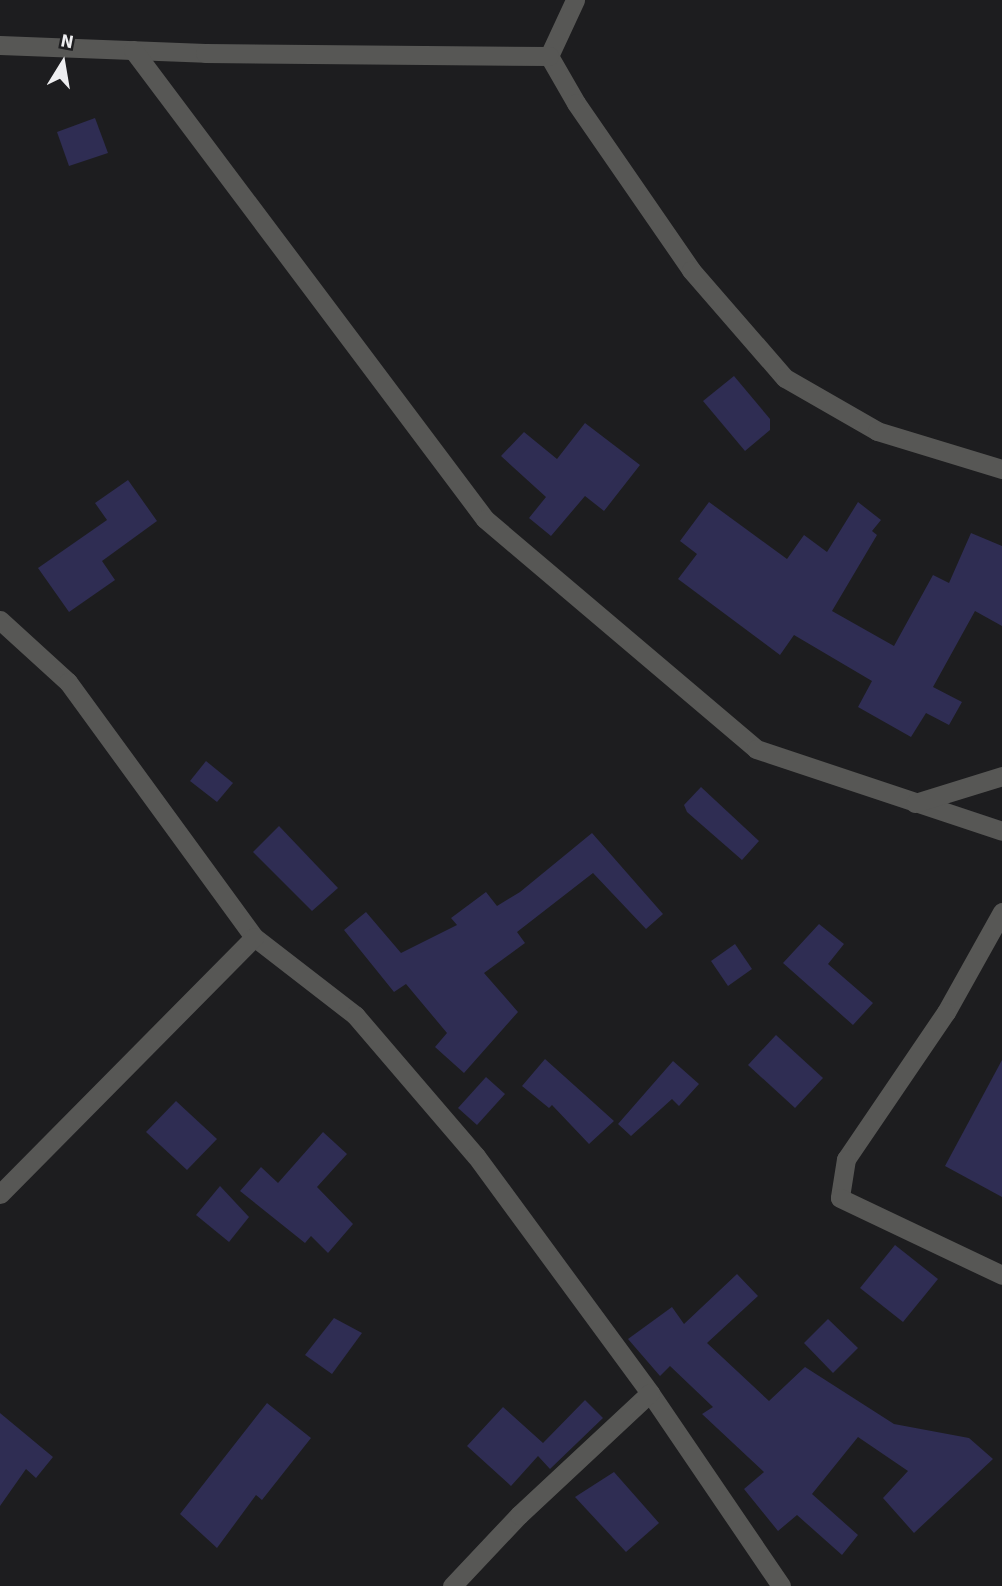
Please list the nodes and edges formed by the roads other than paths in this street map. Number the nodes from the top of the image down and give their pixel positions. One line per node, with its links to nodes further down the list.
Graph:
1 (575, 0): 4 (street)
2 (0, 45): 3 (street)
3 (133, 50): 4 (street); 8 (street)
4 (550, 56): 5 (street)
5 (1002, 470)
6 (0, 620): 11 (street)
7 (1002, 776): 8 (street)
8 (915, 803): 9 (street)
9 (1002, 831)
10 (1002, 912): 13 (street)
11 (254, 937): 12 (street); 14 (street)
12 (0, 1194)
13 (1002, 1275)
14 (650, 1393): 15 (street); 16 (street)
15 (452, 1586)
16 (780, 1586)

